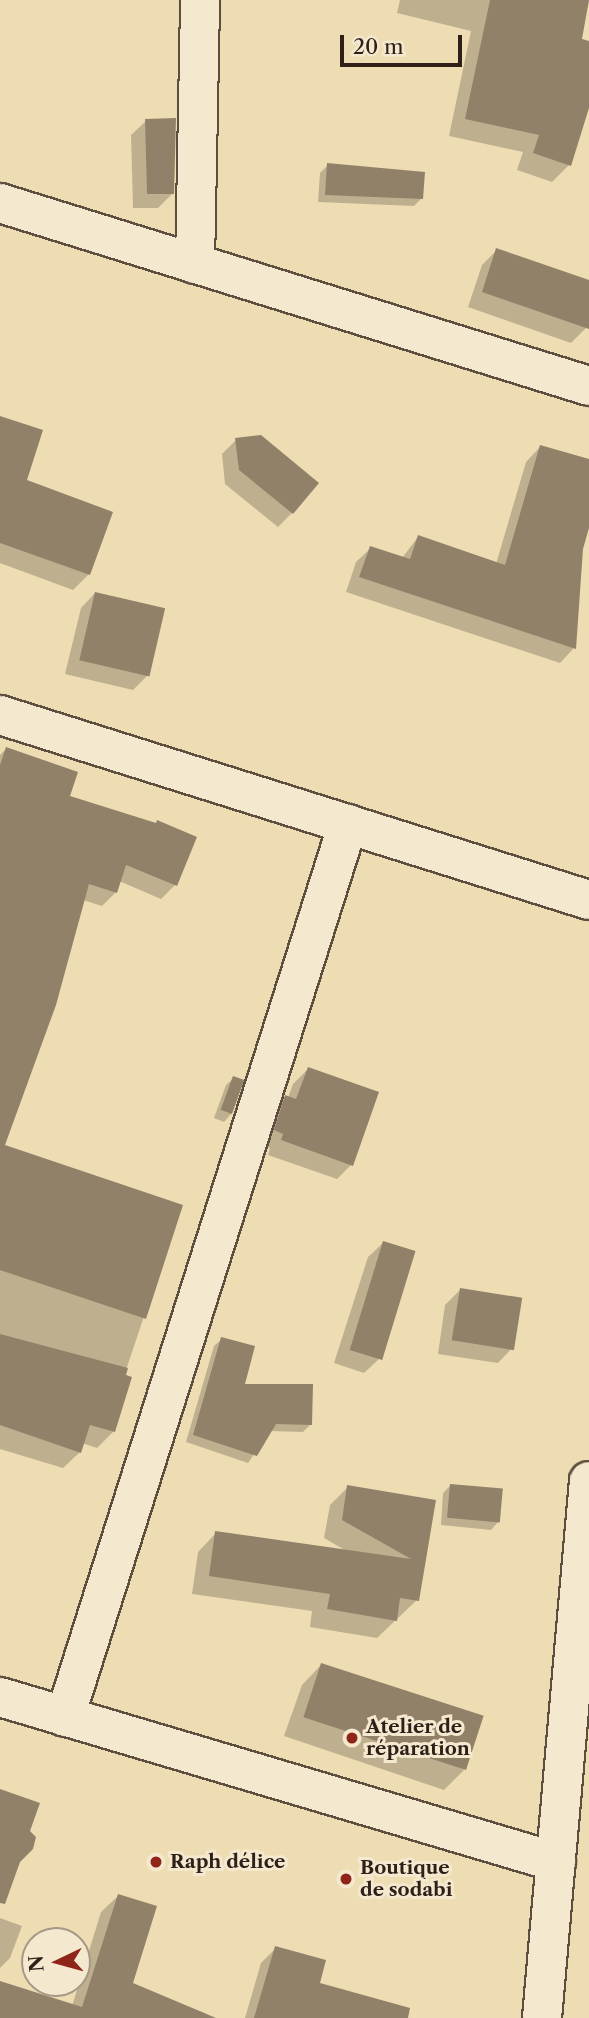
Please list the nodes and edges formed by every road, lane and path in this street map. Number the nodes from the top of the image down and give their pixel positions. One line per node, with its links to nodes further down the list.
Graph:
1 (200, 0): 3 (street)
2 (0, 203): 3 (street)
3 (195, 264): 4 (street)
4 (589, 386)
5 (0, 715): 6 (street)
6 (348, 824): 7 (street); 10 (street)
7 (589, 900)
8 (589, 1481): 11 (street)
9 (0, 1697): 10 (street)
10 (65, 1717): 11 (street)
11 (555, 1862): 12 (street)
12 (542, 2018)

